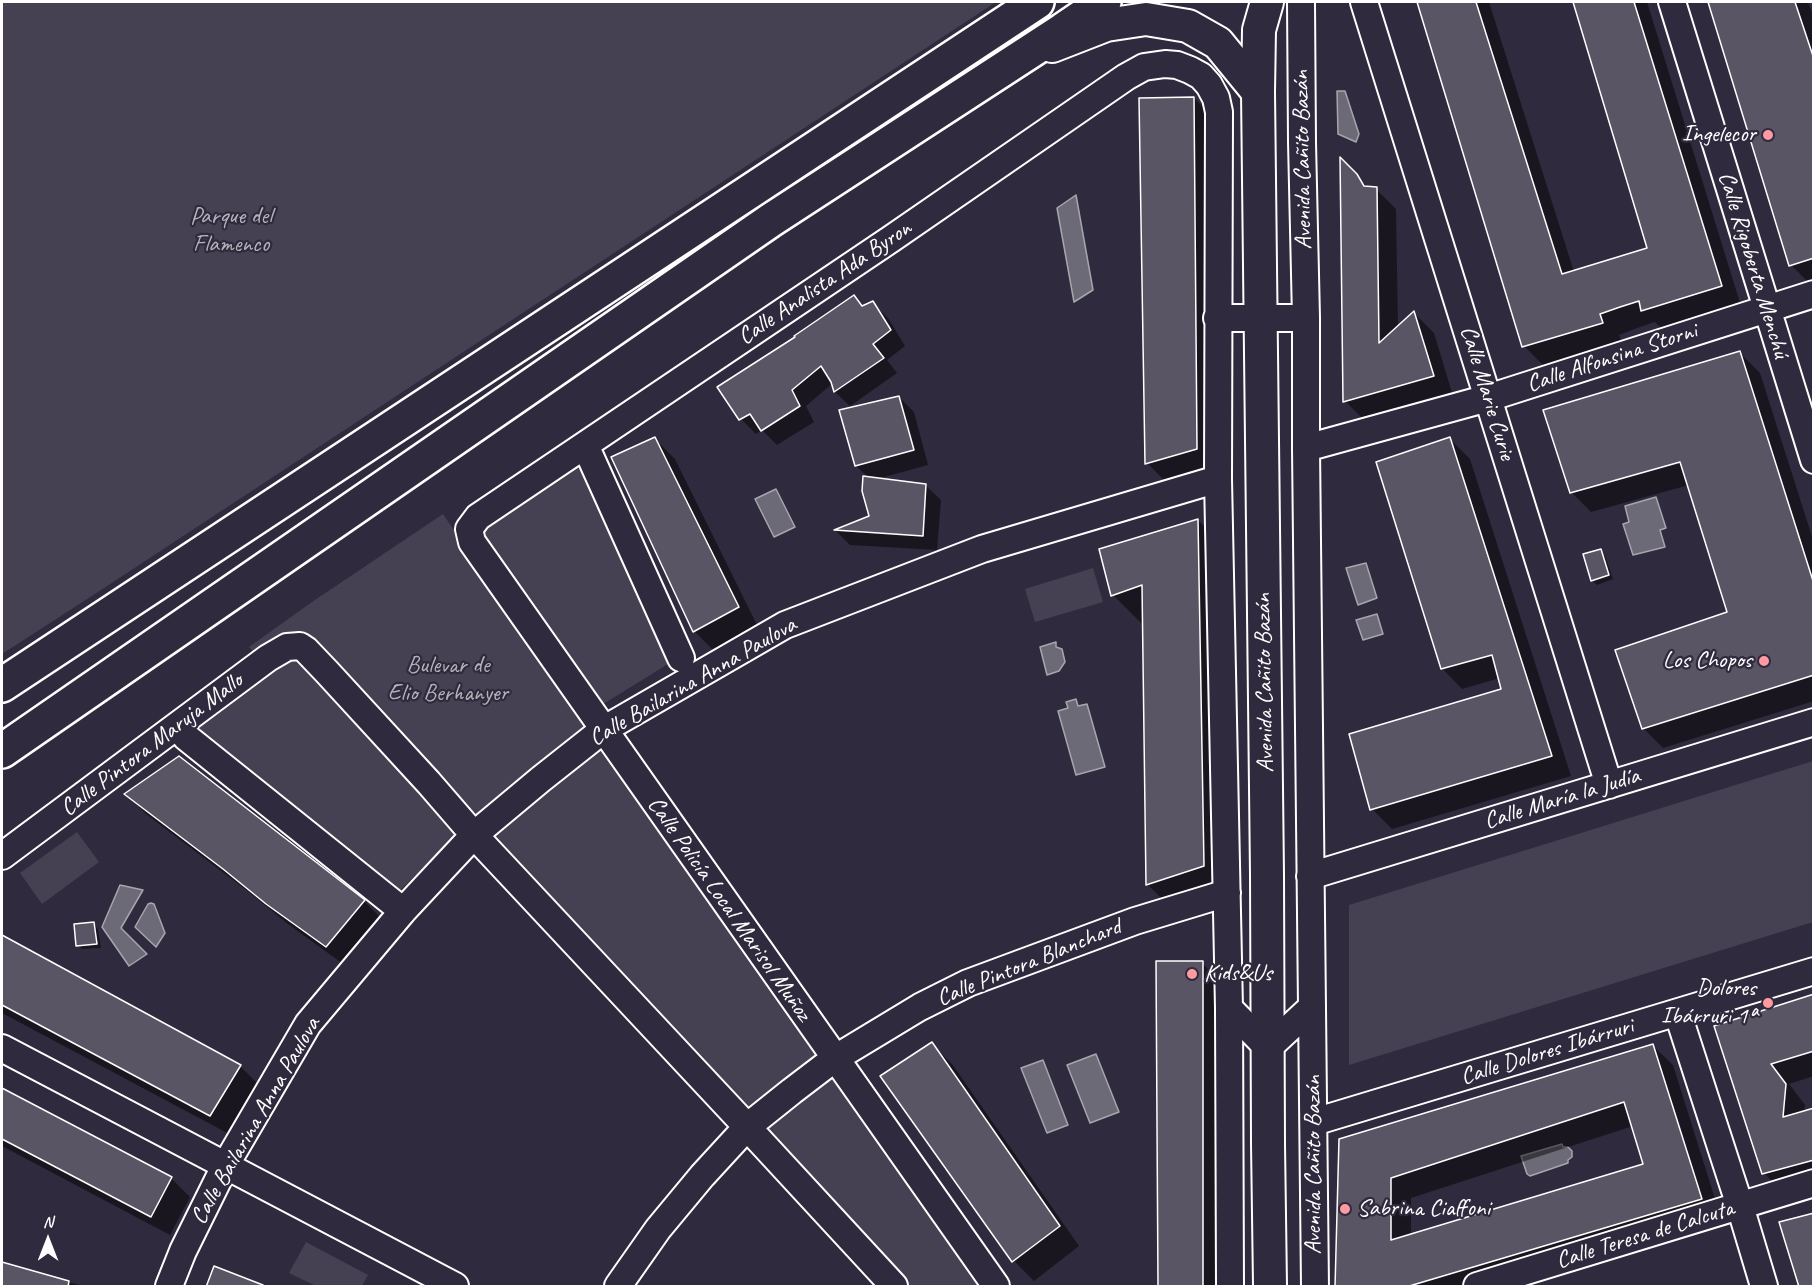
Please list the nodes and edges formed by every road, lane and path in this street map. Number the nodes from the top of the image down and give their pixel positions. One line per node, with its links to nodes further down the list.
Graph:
1 (1037, 2): 23 (highway)
2 (1104, 2): 8 (highway)
3 (1246, 2): 7 (main road, Avenida Cañito Bazán)
4 (1301, 2): 15 (street, Avenida Cañito Bazán)
5 (1364, 2): 16 (street, Calle Marie Curie)
6 (1672, 2): 12 (street, Calle Rigoberta Menchú)
7 (1263, 16): 10 (main road, Avenida Cañito Bazán)
8 (1021, 57): 10 (main road); 27 (highway)
9 (1190, 70): 14 (street, Avenida Cañito Bazán); 21 (street, Calle Analista Ada Byron)
10 (1258, 92): 13 (main road, Avenida Cañito Bazán)
11 (1814, 294): 12 (street, Calle Alfonsina Storni)
12 (1766, 309): 16 (street, Calle Alfonsina Storni); 19 (street, Calle Rigoberta Menchú)
13 (1260, 317): 14 (street); 15 (street); 39 (main road, Avenida Cañito Bazán)
14 (1217, 318): 20 (street, Avenida Cañito Bazán)
15 (1306, 318): 17 (street, Avenida Cañito Bazán)
16 (1488, 398): 17 (street, Calle Alfonsina Storni); 28 (street, Calle Marie Curie)
17 (1306, 448): 31 (street, Avenida Cañito Bazán)
18 (590, 456): 22 (street)
19 (1814, 460)
20 (1218, 479): 25 (street, Calle Bailarina Anna Paulova); 32 (street, Avenida Cañito Bazán)
21 (469, 529): 25 (street, Calle Policía Local Marisol Muñoz)
22 (681, 658)
23 (2, 685)
24 (1814, 722): 28 (street, Calle María la Judía)
25 (603, 730): 29 (street, Calle Bailarina Anna Paulova); 40 (street, Calle Policía Local Marisol Muñoz)
26 (186, 737): 33 (street)
27 (2, 751)
28 (1609, 784): 31 (street, Calle María la Judía)
29 (474, 835): 30 (street, Calle Pintora Maruja Mallo); 33 (street, Calle Bailarina Anna Paulova); 42 (street)
30 (2, 856)
31 (1310, 876): 35 (street, Avenida Cañito Bazán)
32 (1227, 893): 36 (street, Avenida Cañito Bazán); 40 (street, Calle Pintora Blanchard)
33 (403, 911): 43 (street, Calle Bailarina Anna Paulova)
34 (1814, 971): 37 (street, Calle Dolores Ibárruri)
35 (1312, 1007): 39 (street); 41 (street, Avenida Cañito Bazán)
36 (1229, 1008): 39 (street); 52 (street, Avenida Cañito Bazán)
37 (1678, 1014): 41 (street, Calle Dolores Ibárruri); 45 (street)
38 (2, 1048): 43 (street)
39 (1268, 1048): 53 (main road, Avenida Cañito Bazán)
40 (834, 1059): 42 (street, Calle Pintora Blanchard); 51 (street, Calle Policía Local Marisol Muñoz)
41 (1314, 1122): 54 (street, Avenida Cañito Bazán)
42 (747, 1127): 49 (street, Calle Pintora Blanchard); 50 (street)
43 (225, 1166): 47 (street, Calle Bailarina Anna Paulova); 48 (street)
44 (1814, 1183): 45 (street, Calle Teresa de Calcuta)
45 (1740, 1206): 46 (street, Calle Teresa de Calcuta); 56 (street)
46 (1532, 1279): 55 (street, Calle Teresa de Calcuta)
47 (169, 1287)
48 (454, 1287)
49 (618, 1287)
50 (894, 1287)
51 (996, 1287)
52 (1230, 1287)
53 (1270, 1287)
54 (1315, 1287)
55 (1477, 1287)
56 (1764, 1287)

